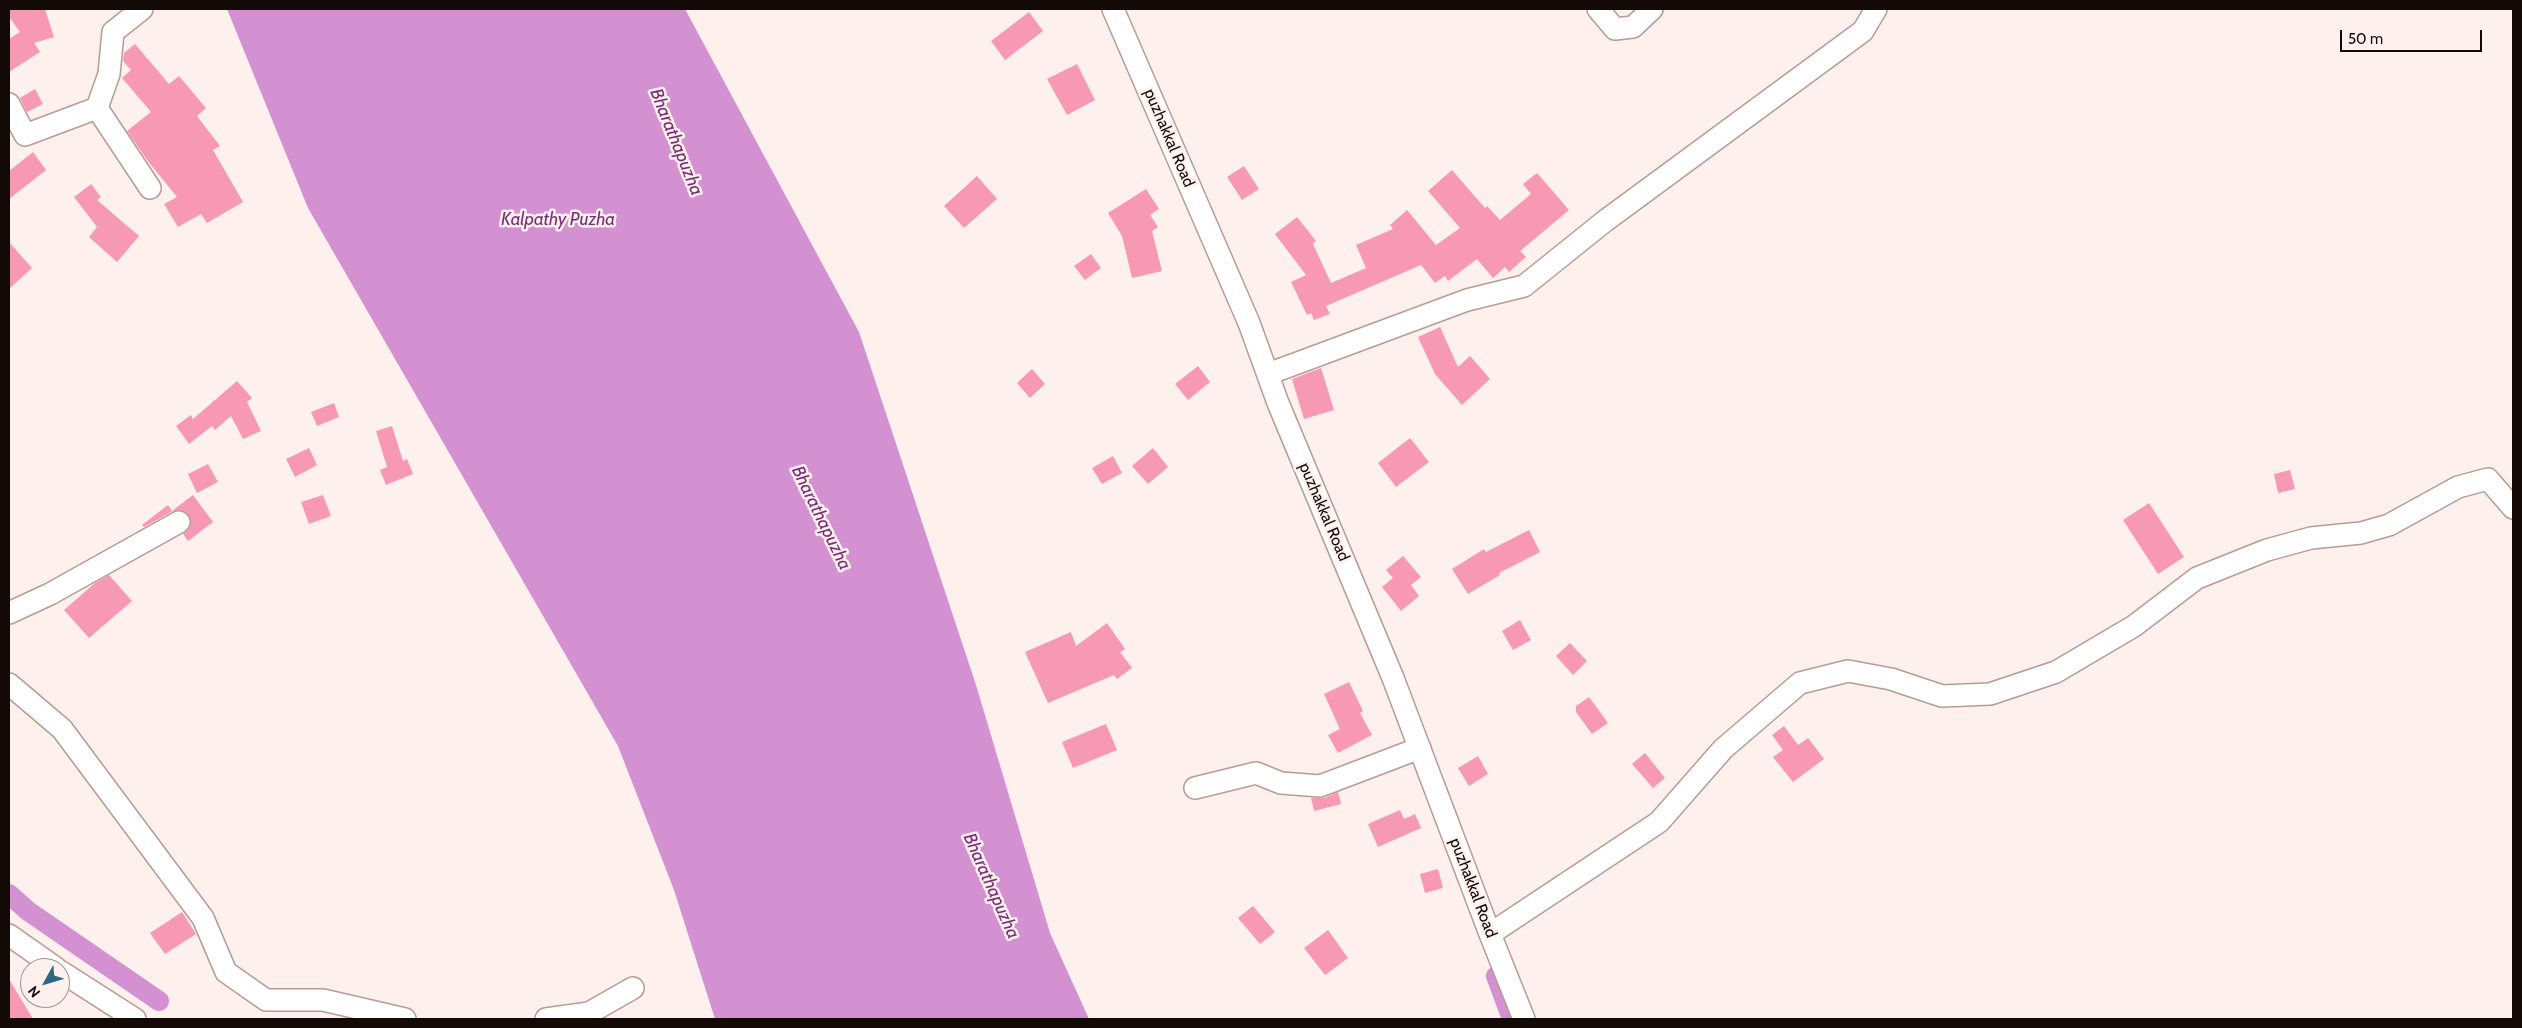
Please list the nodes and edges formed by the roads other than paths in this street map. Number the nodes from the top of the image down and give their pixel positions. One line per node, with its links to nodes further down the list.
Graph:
1 (142, 9): 7 (street)
2 (1113, 9): 9 (street, puzhakkal Road)
3 (1598, 9): 4 (street)
4 (1652, 9)
5 (1876, 9): 9 (street)
6 (9, 104): 7 (street)
7 (97, 108): 8 (street)
8 (150, 188)
9 (1268, 374): 14 (street, puzhakkal Road)
10 (2513, 508): 16 (street)
11 (179, 522): 12 (street)
12 (9, 614)
13 (9, 684): 22 (street)
14 (1419, 748): 15 (street); 16 (street, puzhakkal Road)
15 (1195, 788)
16 (1490, 934): 24 (street, puzhakkal Road)
17 (9, 935): 18 (street)
18 (42, 958)
19 (70, 977): 21 (street)
20 (633, 988): 23 (street)
21 (135, 1019)
22 (405, 1019)
23 (546, 1019)
24 (1524, 1019)

